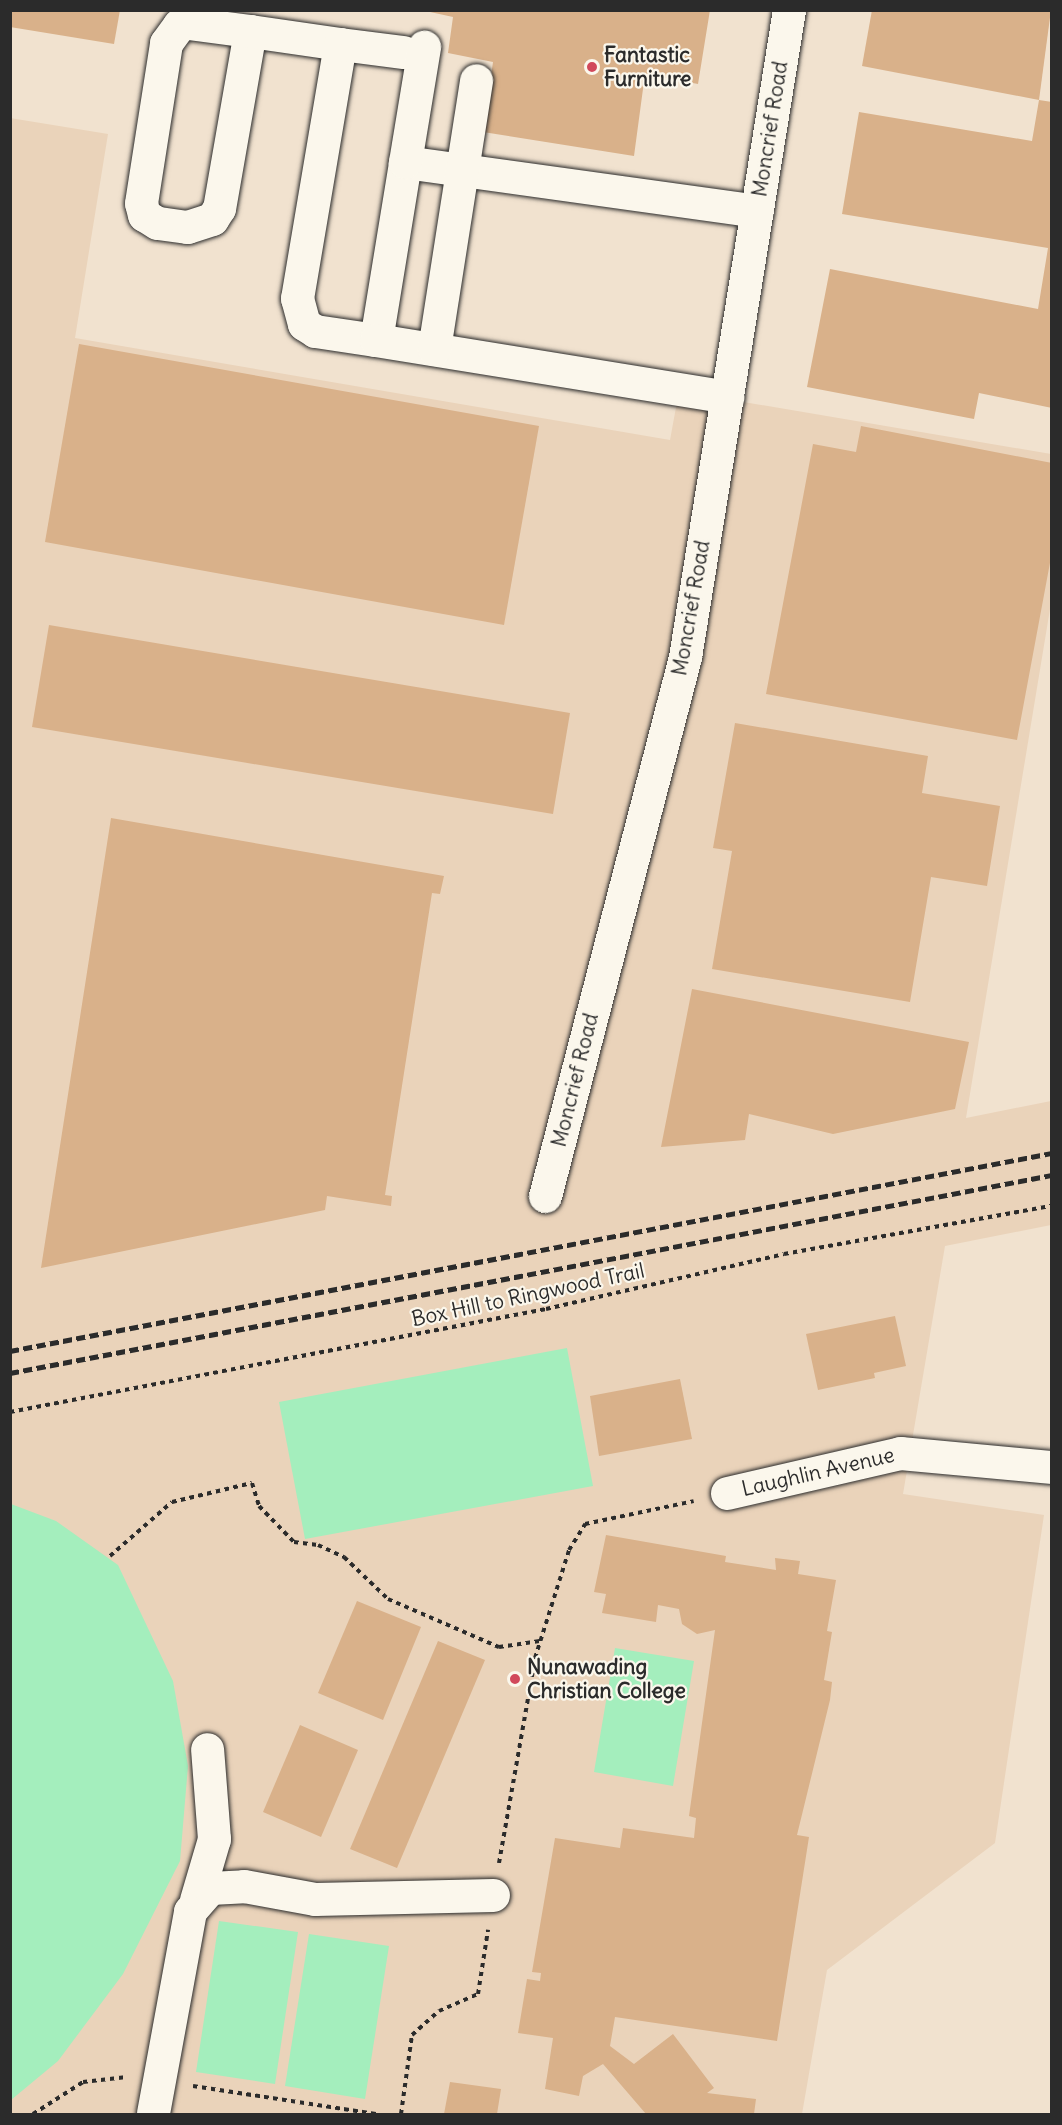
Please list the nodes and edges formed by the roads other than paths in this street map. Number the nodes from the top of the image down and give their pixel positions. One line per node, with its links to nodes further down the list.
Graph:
1 (789, 10): 7 (street, Moncrief Road)
2 (250, 32): 2 (street); 3 (street)
3 (340, 44): 5 (street); 8 (street)
4 (476, 80): 6 (street)
5 (405, 162): 6 (street); 8 (street)
6 (463, 170): 7 (street); 9 (street)
7 (757, 211): 10 (street, Moncrief Road)
8 (376, 340): 9 (street)
9 (434, 349): 10 (street)
10 (727, 397): 11 (street, Moncrief Road)
11 (545, 1196)
12 (1052, 1467): 13 (street, Laughlin Avenue)
13 (727, 1493)
14 (207, 1749): 16 (street)
15 (493, 1894): 16 (street)
16 (196, 1900): 17 (street)
17 (153, 2113)

